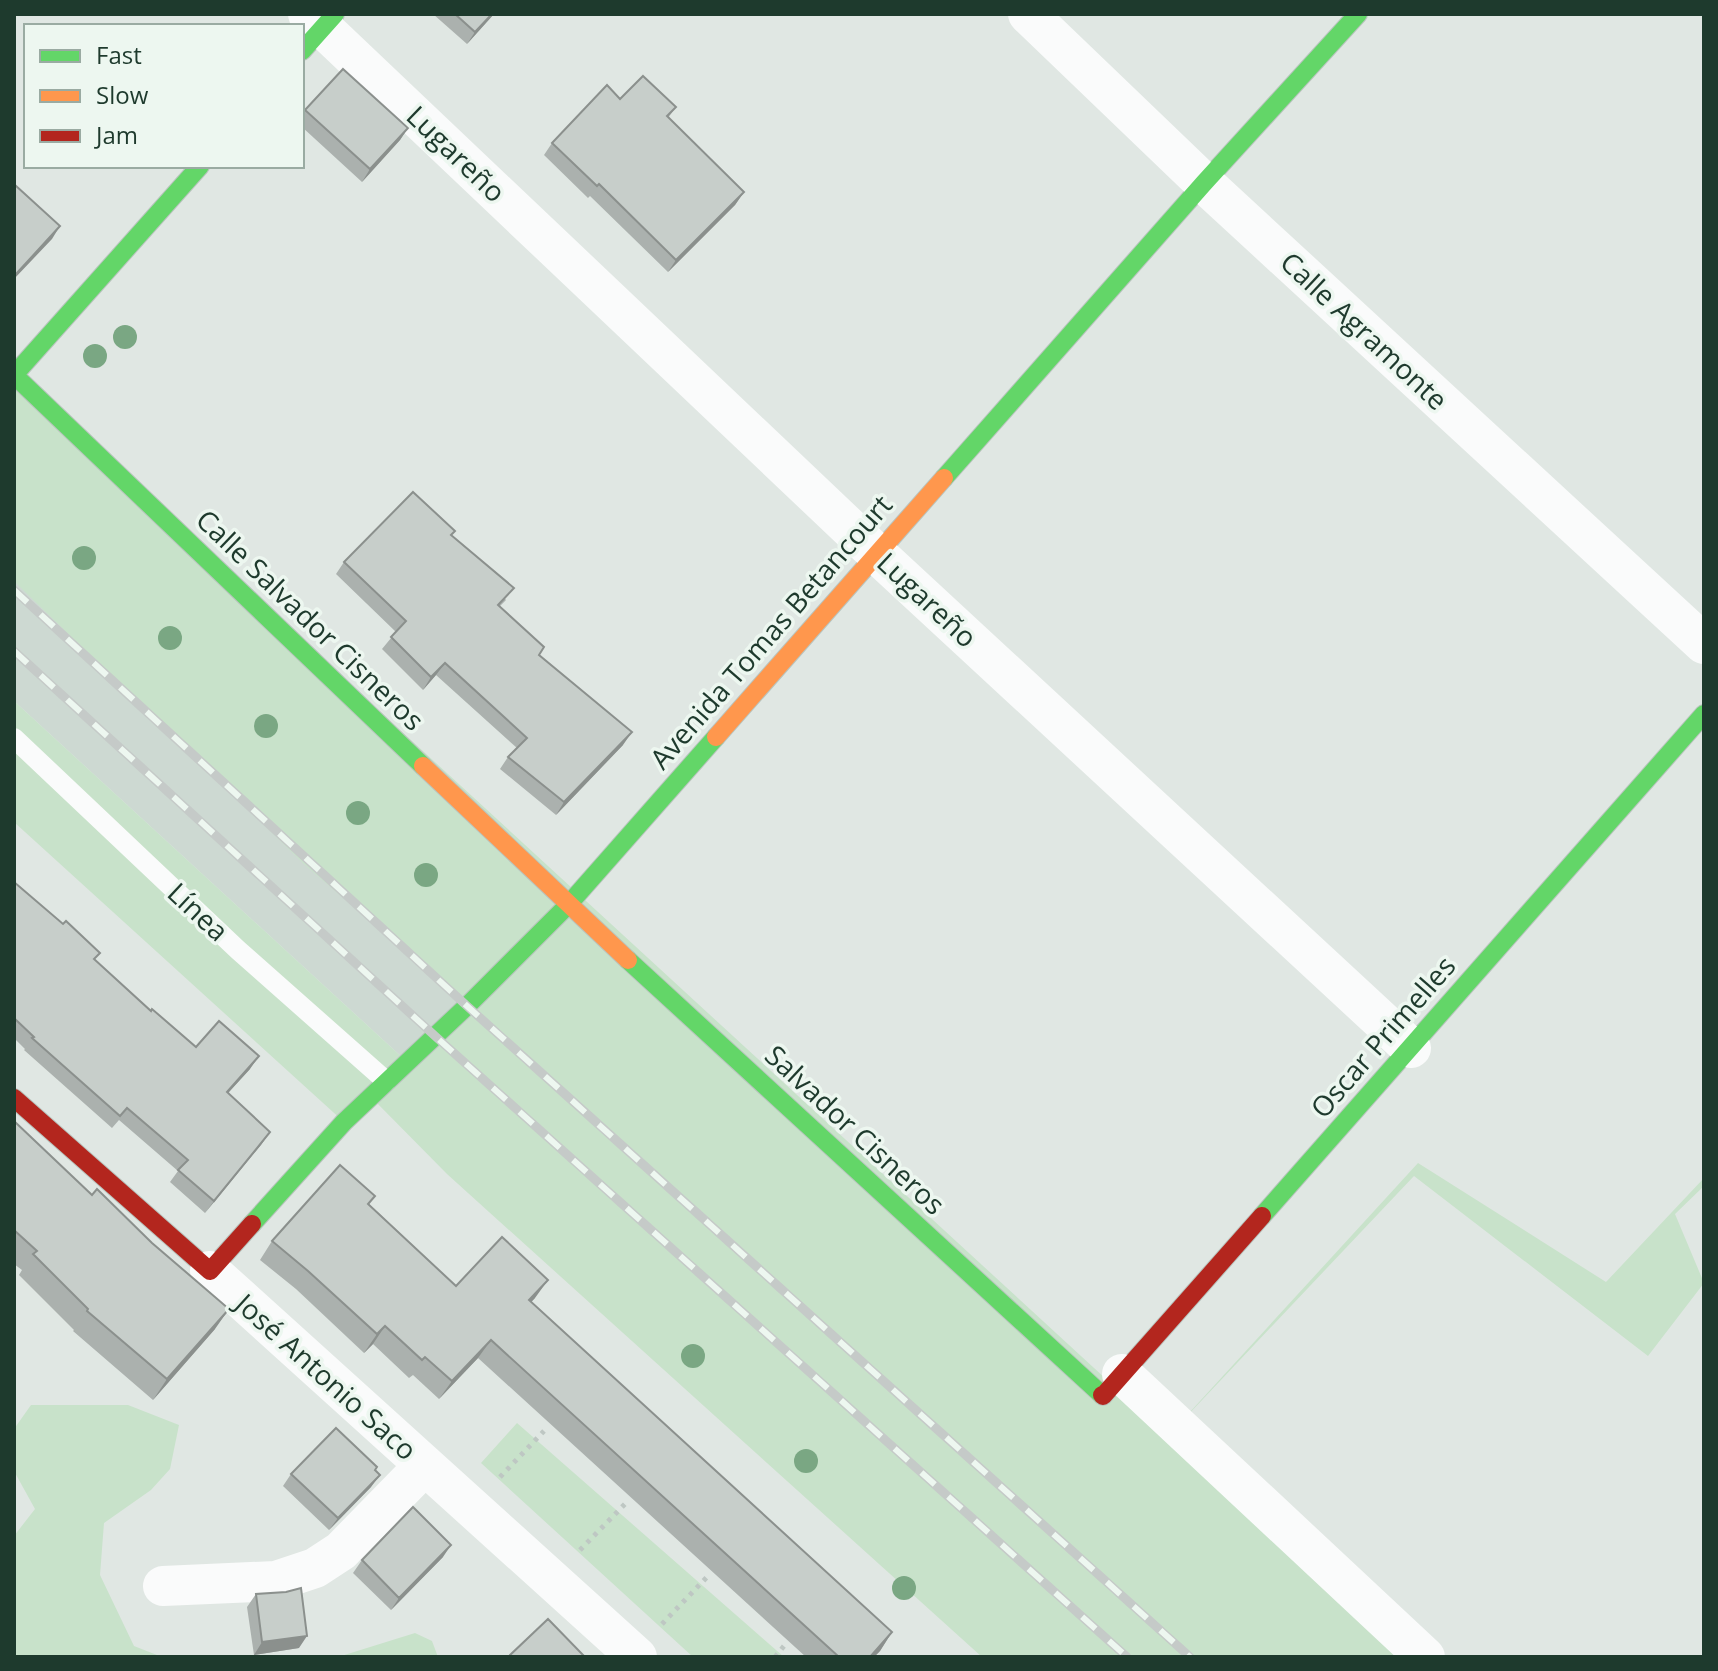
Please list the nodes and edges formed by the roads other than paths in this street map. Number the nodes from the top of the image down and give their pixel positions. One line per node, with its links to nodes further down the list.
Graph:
1 (1028, 14): 5 (street, Calle Agramonte)
2 (1358, 14): 5 (street, Avenida Tomas Betancourt)
3 (317, 27): 7 (street, Lugareño)
4 (198, 168): 6 (street)
5 (1204, 183): 7 (street, Avenida Tomas Betancourt); 8 (street, Calle Agramonte)
6 (14, 375): 11 (street, Calle Salvador Cisneros)
7 (877, 554): 11 (street, Avenida Tomas Betancourt); 12 (street, Lugareño)
8 (1704, 644)
9 (1704, 714): 12 (street, Oscar Primelles)
10 (14, 738): 13 (lane, Línea)
11 (568, 905): 13 (street, Avenida Tomas Betancourt); 16 (street, Salvador Cisneros)
12 (1411, 1048): 16 (street, Oscar Primelles)
13 (386, 1081): 15 (street, Avenida Tomas Betancourt)
14 (14, 1098): 15 (street, José Antonio Saco)
15 (210, 1271): 17 (street, José Antonio Saco)
16 (1113, 1385): 20 (street)
17 (424, 1466): 18 (street); 19 (street, José Antonio Saco)
18 (163, 1586)
19 (635, 1655)
20 (1425, 1657)

